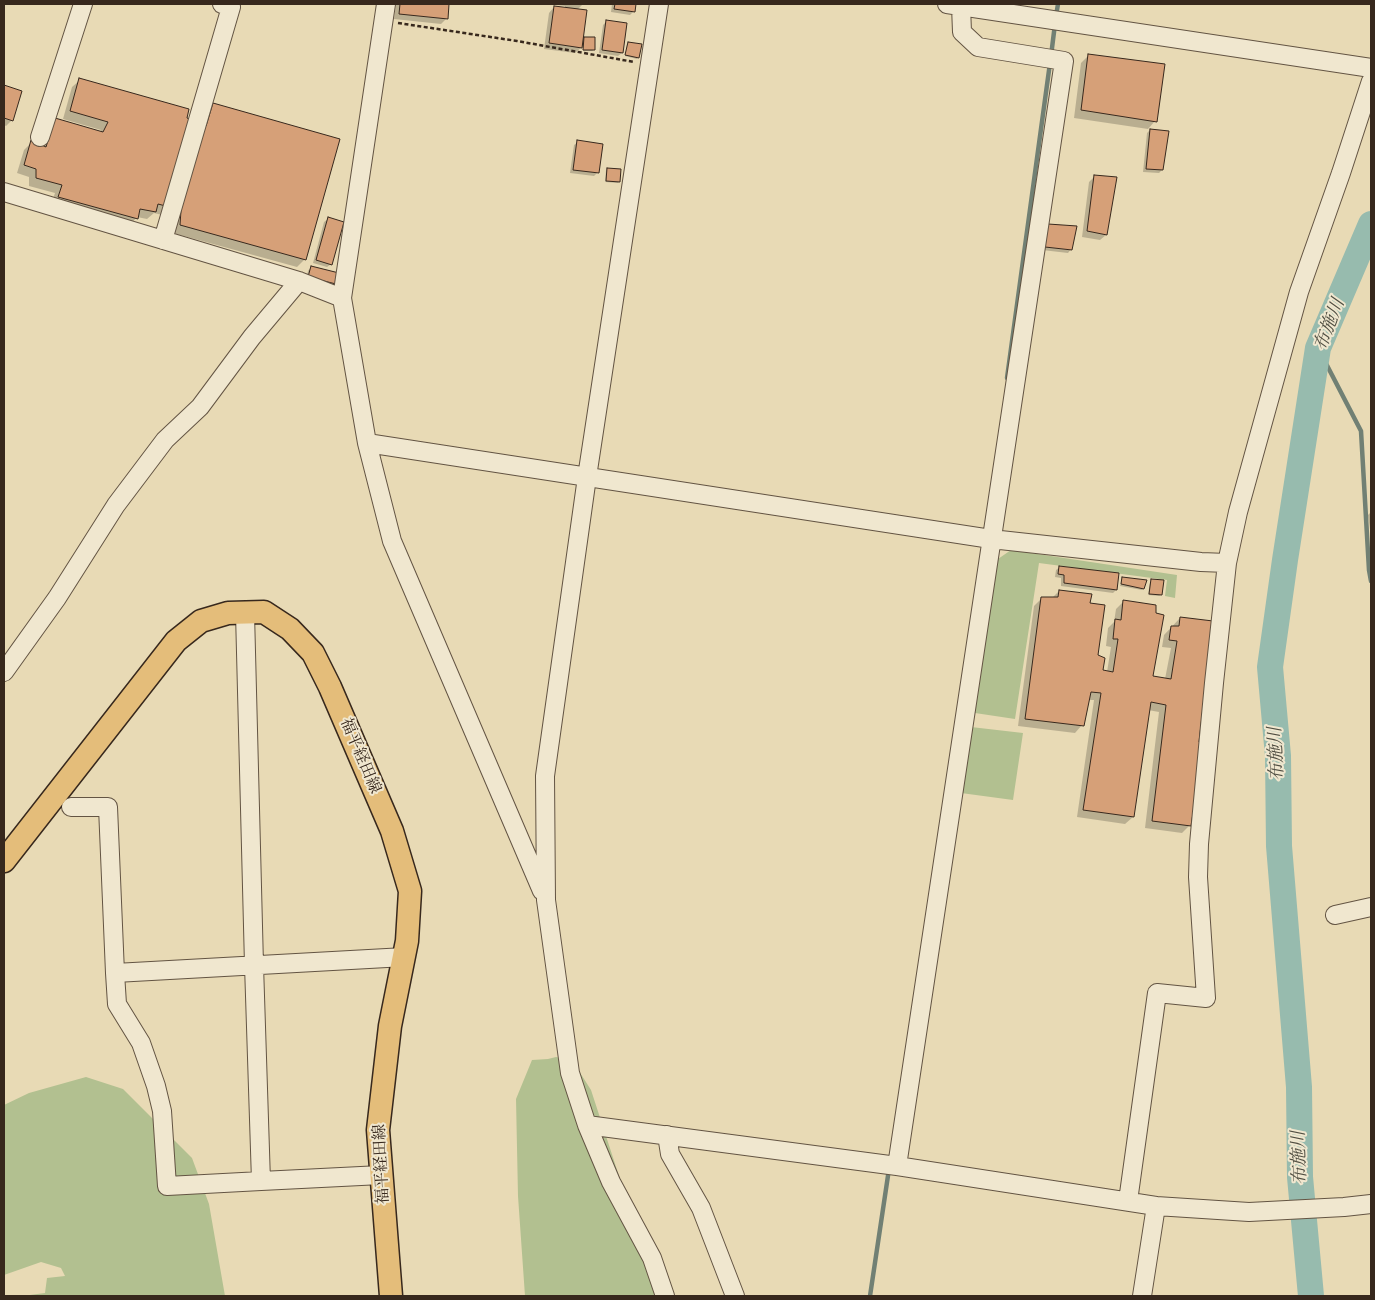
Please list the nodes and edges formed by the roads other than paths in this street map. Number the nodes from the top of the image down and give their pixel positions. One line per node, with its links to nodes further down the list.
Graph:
1 (83, 4): 8 (street)
2 (222, 4): 10 (street)
3 (659, 4): 14 (street)
4 (954, 5): 6 (street); 15 (street)
5 (385, 12): 12 (street)
6 (1371, 68)
7 (1371, 81): 16 (street)
8 (40, 137)
9 (5, 197): 10 (street)
10 (163, 240): 11 (street)
11 (299, 282): 12 (street); 18 (street)
12 (342, 298): 13 (street)
13 (367, 443): 14 (street); 21 (street)
14 (587, 477): 15 (street); 21 (street)
15 (992, 539): 16 (street); 29 (street)
16 (1227, 563): 32 (street)
17 (245, 612): 20 (main road, 福平経田線); 24 (main road, 福平経田線); 25 (street)
18 (4, 672)
19 (71, 807): 26 (street)
20 (4, 861)
21 (546, 900): 27 (street)
22 (1371, 907): 23 (street)
23 (1336, 915)
24 (405, 957): 25 (street); 30 (main road, 福平経田線)
25 (254, 965): 26 (street); 31 (street)
26 (115, 973): 31 (street)
27 (587, 1125): 28 (street); 36 (street)
28 (667, 1136): 29 (street); 37 (street)
29 (897, 1166): 32 (street)
30 (381, 1176): 31 (street); 35 (main road, 福平経田線)
31 (261, 1181)
32 (1128, 1201): 34 (street)
33 (1371, 1204): 34 (street)
34 (1156, 1206): 38 (street)
35 (391, 1296)
36 (665, 1296)
37 (735, 1296)
38 (1142, 1296)

